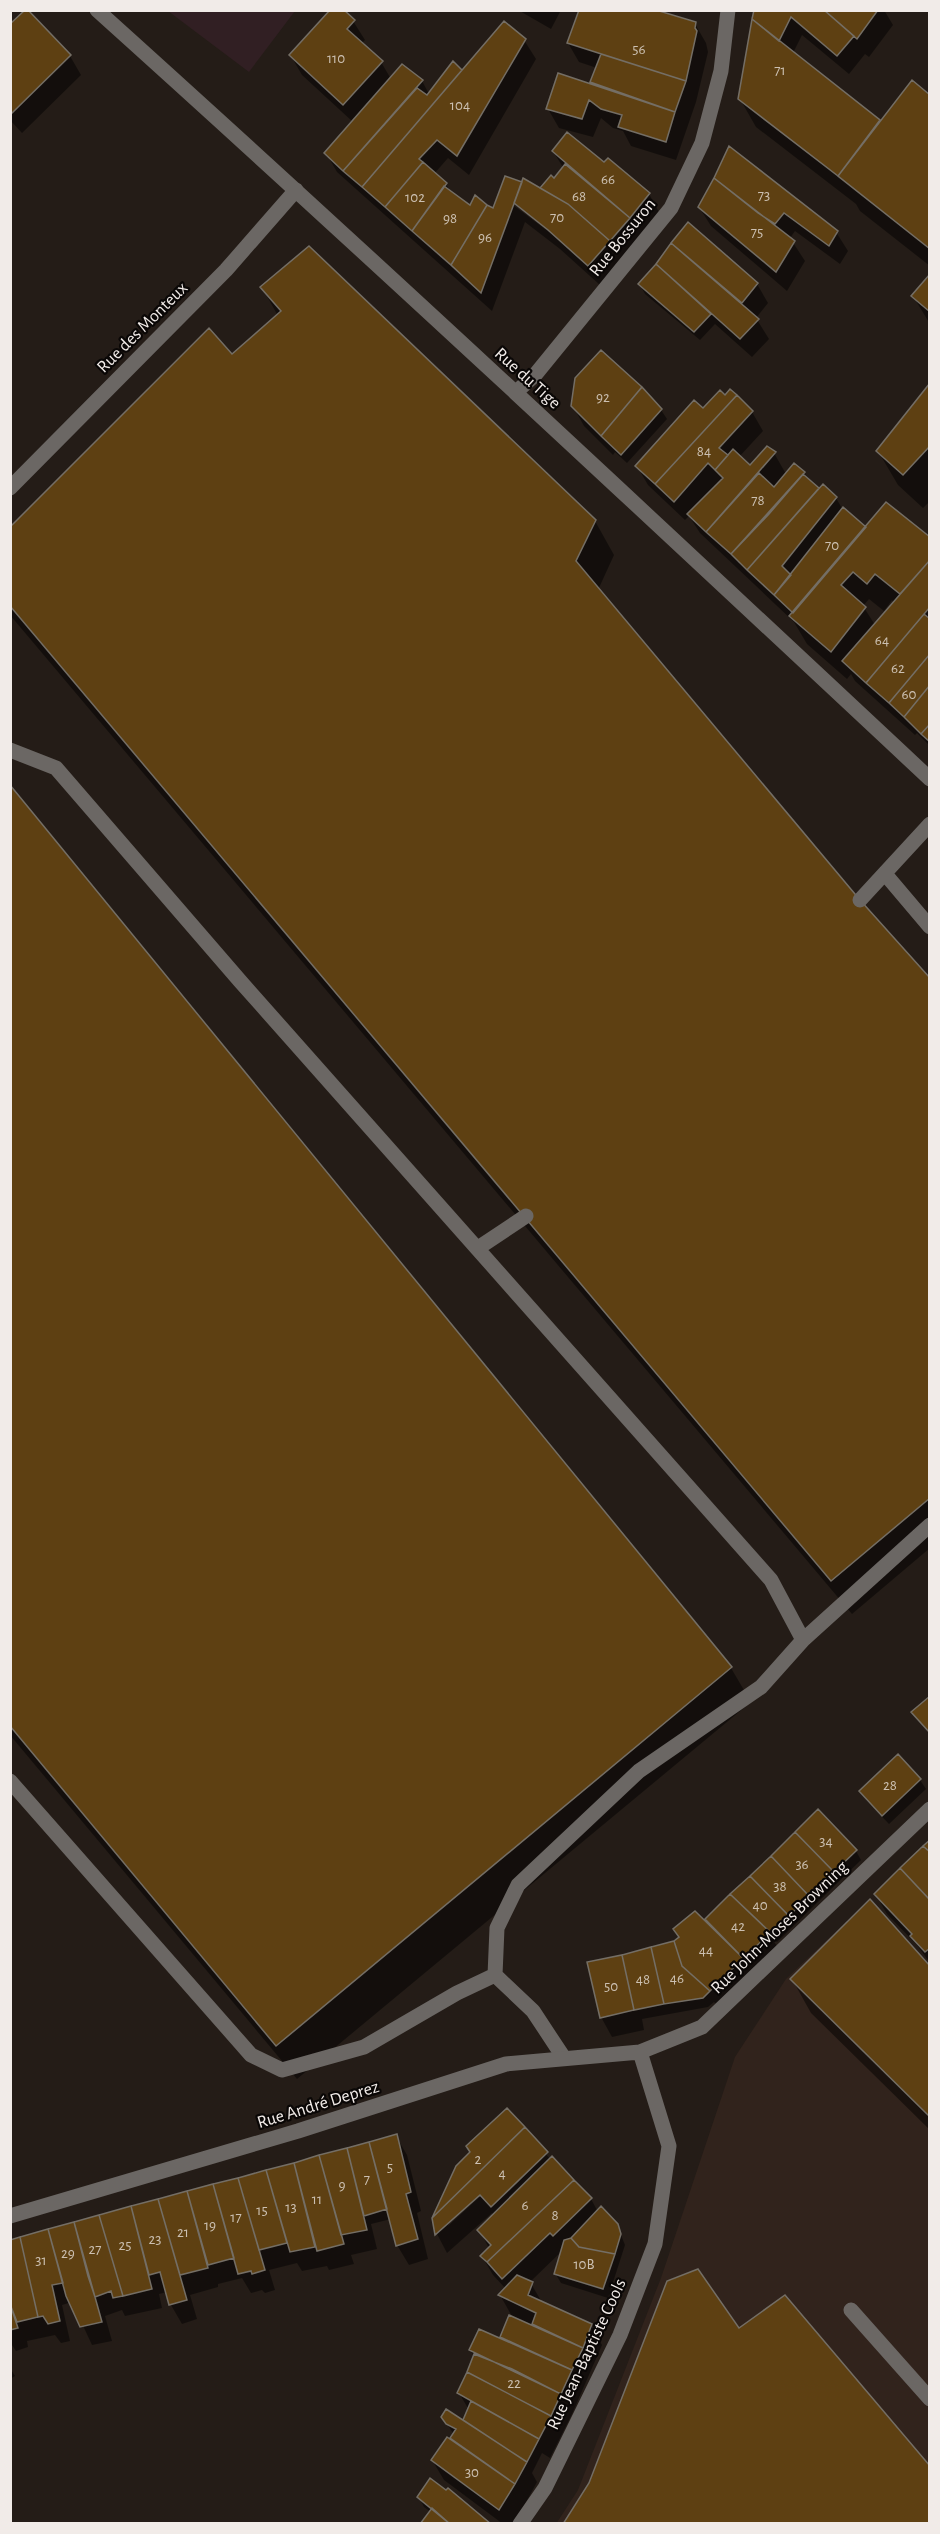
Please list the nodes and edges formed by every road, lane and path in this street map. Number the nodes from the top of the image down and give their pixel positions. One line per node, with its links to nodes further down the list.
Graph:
1 (97, 10): 3 (street, Rue du Tige)
2 (728, 10): 4 (street, Rue Bossuron)
3 (296, 190): 4 (street, Rue du Tige); 5 (street, Rue des Monteux)
4 (516, 392): 7 (street, Rue du Tige)
5 (10, 488)
6 (10, 750): 13 (street)
7 (930, 779)
8 (930, 824): 9 (street)
9 (885, 875): 10 (street); 11 (street)
10 (860, 900)
11 (930, 927)
12 (526, 1216): 13 (street)
13 (478, 1248): 15 (street)
14 (930, 1525): 15 (street)
15 (802, 1640): 18 (street)
16 (10, 1781): 18 (street)
17 (930, 1809): 19 (street, Rue John-Moses Browning)
18 (495, 1975): 20 (street)
19 (640, 2052): 20 (street, Rue André Deprez); 24 (street, Rue Jean-Baptiste Cools)
20 (564, 2058): 21 (street, Rue André Deprez)
21 (10, 2216)
22 (851, 2310): 23 (street)
23 (930, 2398)
24 (520, 2523)

